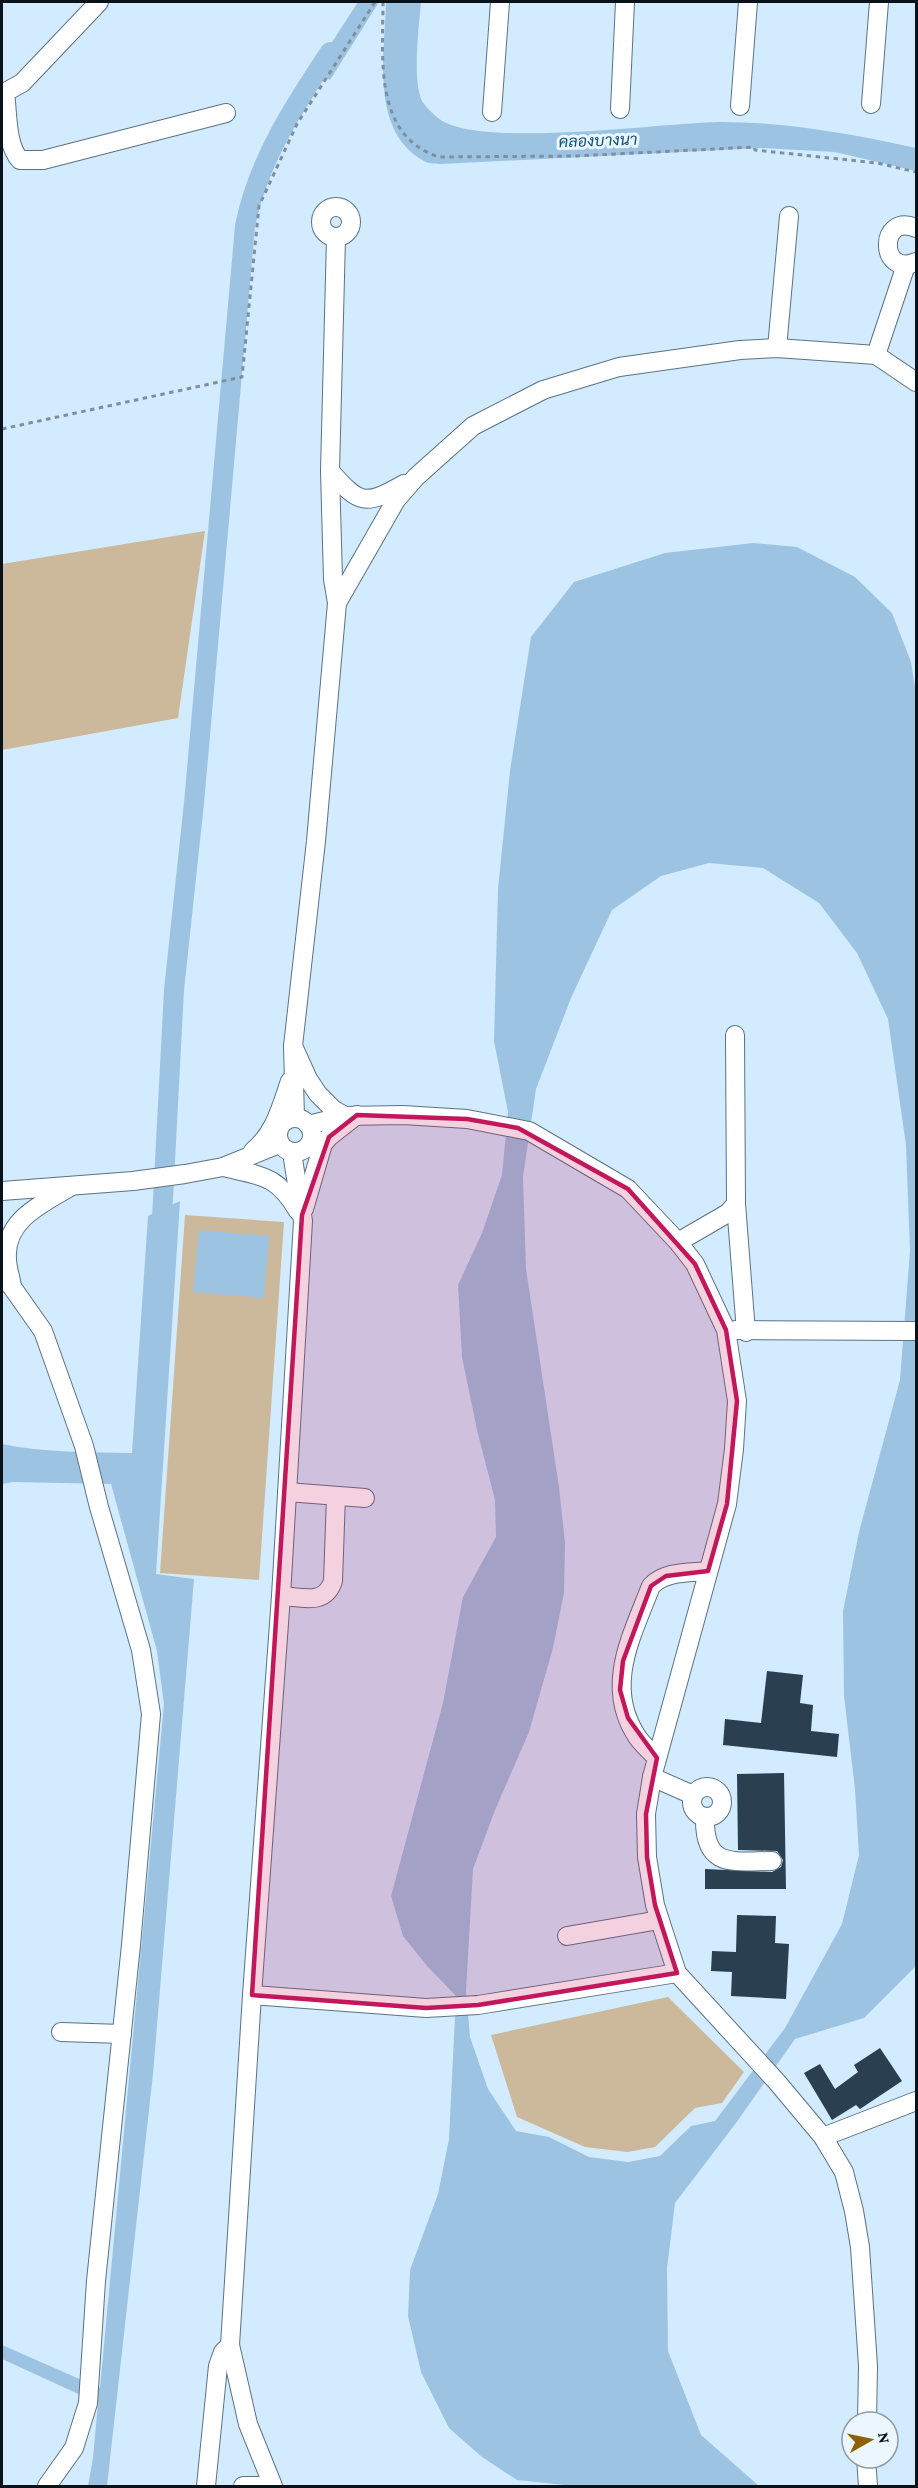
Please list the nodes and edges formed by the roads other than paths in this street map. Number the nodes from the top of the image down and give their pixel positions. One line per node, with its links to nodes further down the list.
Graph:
1 (99, 2): 6 (street)
2 (500, 2): 10 (street)
3 (626, 2): 9 (street)
4 (748, 2): 8 (street)
5 (879, 2): 7 (street)
6 (3, 94): 11 (street)
7 (871, 104)
8 (740, 105)
9 (620, 109)
10 (492, 112)
11 (226, 113)
12 (789, 216): 16 (street)
13 (916, 228): 15 (street)
14 (336, 238): 19 (street)
15 (911, 264): 17 (street)
16 (777, 348): 17 (street); 20 (street)
17 (876, 355): 18 (street)
18 (916, 382)
19 (330, 471): 20 (street); 21 (street)
20 (416, 477): 21 (street)
21 (337, 603): 23 (street)
22 (735, 1035): 31 (street)
23 (293, 1046): 24 (street); 25 (street)
24 (294, 1070): 26 (street); 28 (street)
25 (351, 1116): 26 (street); 32 (street); 33 (street)
26 (302, 1122): 27 (street); 27 (street)
27 (286, 1148): 28 (street); 32 (street)
28 (229, 1164): 29 (street); 32 (street)
29 (75, 1185): 30 (street); 34 (street)
30 (2, 1191)
31 (736, 1204): 33 (street); 36 (street)
32 (303, 1218): 38 (street)
33 (678, 1242): 35 (street)
34 (7, 1282): 53 (street)
35 (726, 1330): 36 (street); 41 (street)
36 (746, 1332): 37 (street)
37 (909, 1332)
38 (287, 1492): 39 (street); 42 (street)
39 (336, 1496): 40 (street); 42 (street)
40 (365, 1498)
41 (708, 1571): 43 (street); 43 (street)
42 (281, 1596): 51 (street)
43 (657, 1758): 44 (street)
44 (652, 1777): 45 (street); 48 (street)
45 (693, 1795): 46 (street); 46 (street)
46 (705, 1818): 47 (street)
47 (772, 1861)
48 (658, 1920): 49 (street); 50 (street)
49 (567, 1936)
50 (677, 1973): 51 (street); 55 (street)
51 (252, 1995): 56 (street)
52 (61, 2032): 53 (street)
53 (122, 2034): 59 (street)
54 (916, 2101): 55 (street)
55 (823, 2137): 57 (street)
56 (230, 2345): 60 (street); 63 (street)
57 (867, 2410)
58 (867, 2470): 64 (street)
59 (47, 2487)
60 (206, 2487)
61 (243, 2487): 62 (street)
62 (262, 2487)
63 (273, 2487)
64 (868, 2487)

